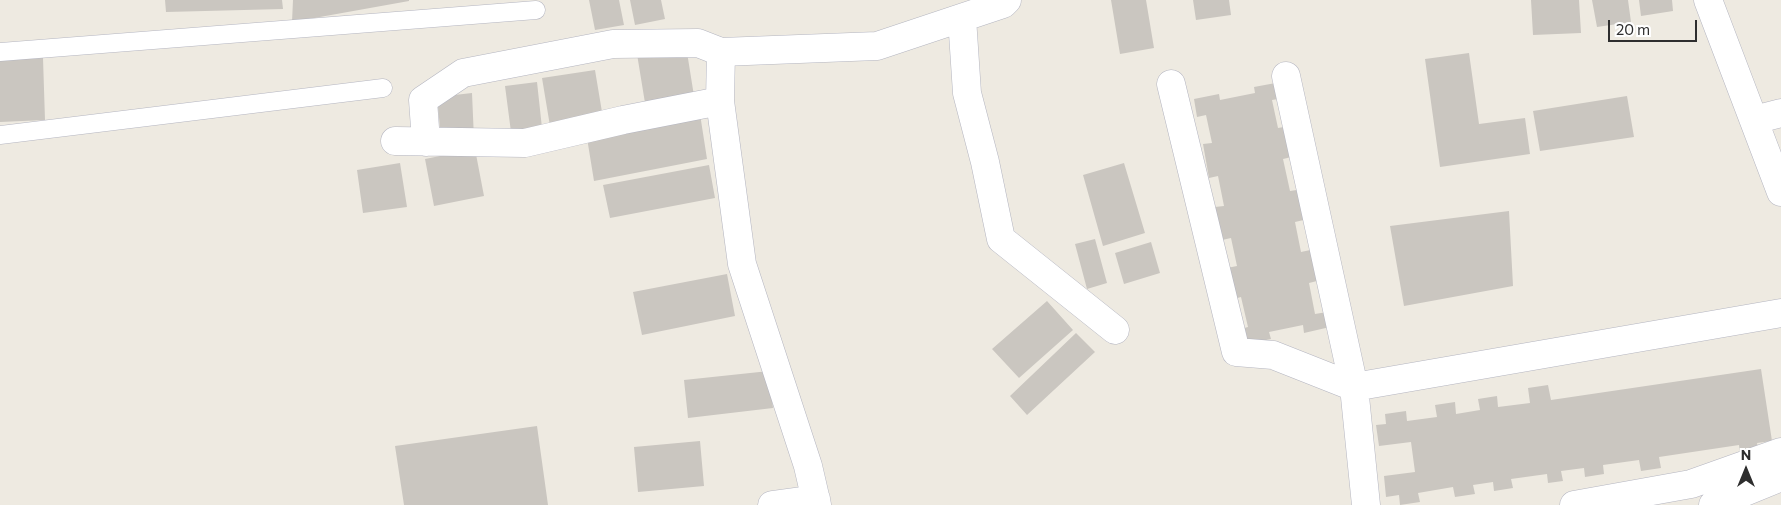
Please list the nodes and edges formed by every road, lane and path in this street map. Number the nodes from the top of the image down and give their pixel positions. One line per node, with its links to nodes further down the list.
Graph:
1 (1007, 0): 4 (street)
2 (1708, 0): 12 (street)
3 (536, 10): 5 (lane)
4 (962, 18): 6 (street); 18 (street)
5 (0, 52)
6 (733, 52): 10 (street); 15 (street)
7 (1286, 76): 19 (street)
8 (1171, 84): 19 (street)
9 (383, 88): 13 (lane)
10 (720, 102): 15 (street); 22 (street)
11 (1781, 113): 12 (street)
12 (1754, 120): 16 (street)
13 (0, 135)
14 (394, 141): 15 (street)
15 (426, 142)
16 (1781, 192)
17 (1781, 313): 19 (street)
18 (1115, 330)
19 (1354, 387): 24 (street)
20 (1781, 452): 25 (street)
21 (1781, 477): 26 (street)
22 (816, 502): 23 (street)
23 (772, 505)
24 (1366, 505)
25 (1574, 505)
26 (1712, 505)

